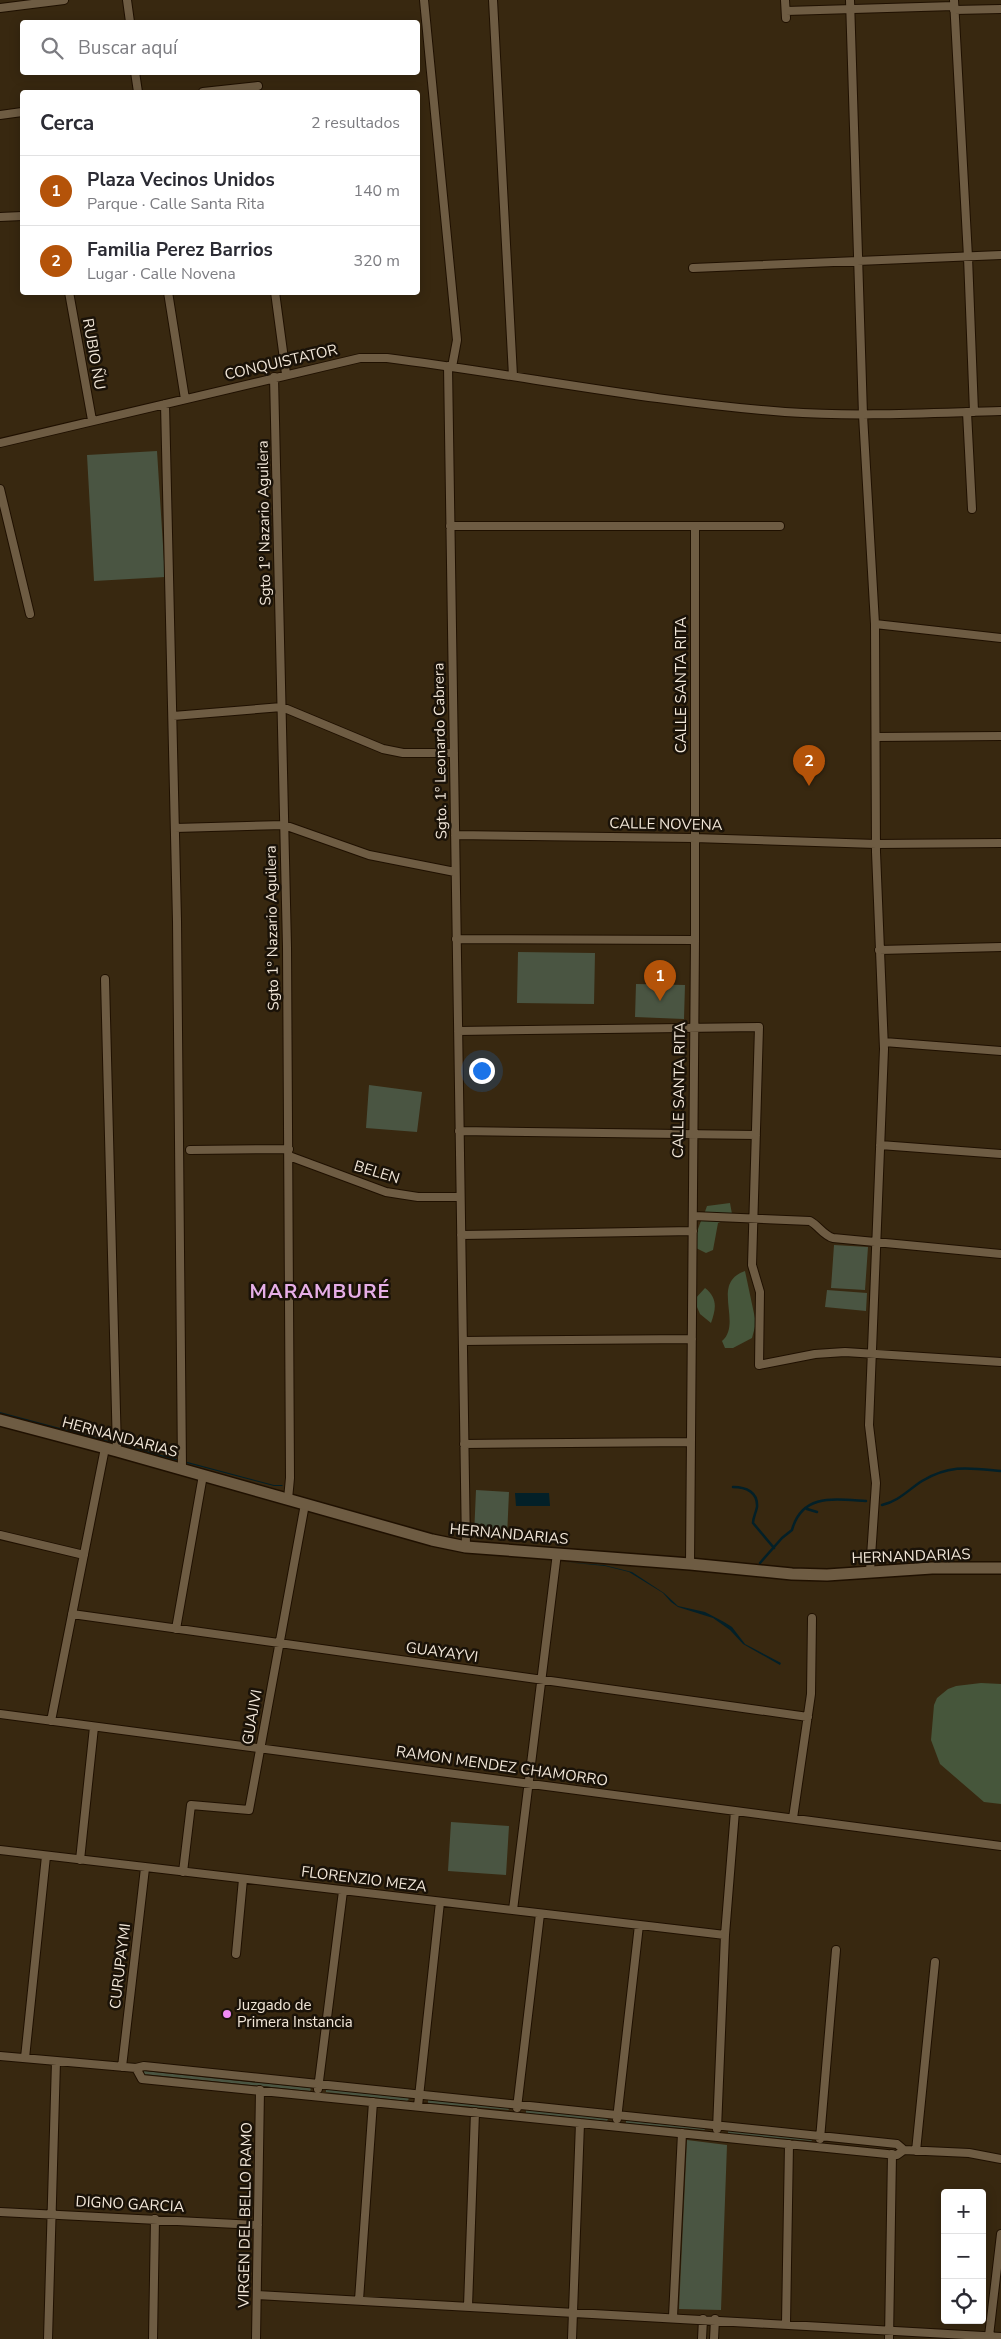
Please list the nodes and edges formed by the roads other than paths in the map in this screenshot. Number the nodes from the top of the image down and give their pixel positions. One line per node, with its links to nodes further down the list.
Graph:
1 (64, 0): 8 (street)
2 (127, 0): 11 (street)
3 (424, 0): 27 (street, Sgto. 1º Leonardo Cabrera)
4 (493, 0): 29 (street)
5 (785, 0): 9 (street)
6 (850, 0): 9 (street)
7 (954, 5): 9 (street); 10 (street); 21 (street)
8 (0, 8)
9 (851, 9): 22 (street)
10 (1001, 10)
11 (130, 20)
12 (135, 75): 14 (street)
13 (258, 86): 15 (street)
14 (138, 90)
15 (221, 90)
16 (20, 112): 17 (street)
17 (0, 115)
18 (20, 216): 19 (street)
19 (0, 217)
20 (1001, 255): 21 (street)
21 (968, 257): 22 (street); 34 (street)
22 (858, 261): 23 (street); 35 (street)
23 (693, 268)
24 (70, 295): 36 (street, RUBIO ÑU)
25 (168, 295): 31 (street)
26 (274, 295): 28 (street)
27 (450, 366): 28 (street, CONQUISTATOR); 29 (street, CONQUISTATOR); 40 (street, Sgto. 1º Leonardo Cabrera)
28 (286, 374): 30 (street, CONQUISTATOR)
29 (513, 376): 35 (street, CONQUISTATOR)
30 (274, 378): 31 (street, CONQUISTATOR); 46 (street, Sgto 1º Nazario Aguilera)
31 (185, 398): 32 (street, CONQUISTATOR)
32 (165, 404): 36 (street, CONQUISTATOR); 47 (street)
33 (1001, 411): 34 (street, CONQUISTATOR)
34 (970, 412): 35 (street, CONQUISTATOR); 39 (street)
35 (863, 415): 44 (street)
36 (92, 420): 37 (street, CONQUISTATOR)
37 (0, 443)
38 (0, 489): 43 (street)
39 (972, 509)
40 (450, 526): 42 (street); 50 (street, Sgto. 1º Leonardo Cabrera)
41 (780, 526): 42 (street)
42 (695, 527): 54 (street, CALLE SANTA RITA)
43 (30, 614)
44 (875, 624): 45 (street); 49 (street)
45 (1001, 638)
46 (282, 707): 47 (street); 50 (street); 51 (street, Sgto 1º Nazario Aguilera)
47 (173, 716): 52 (street)
48 (1001, 736): 49 (street)
49 (876, 737): 56 (street)
50 (454, 753): 53 (street, Sgto. 1º Leonardo Cabrera)
51 (284, 825): 52 (street); 57 (street); 72 (street, Sgto 1º Nazario Aguilera)
52 (175, 828): 90 (street)
53 (455, 835): 54 (street, CALLE NOVENA); 57 (street, Sgto. 1º Leonardo Cabrera)
54 (694, 838): 56 (street, CALLE NOVENA); 59 (street, CALLE SANTA RITA)
55 (1001, 842): 56 (street, CALLE NOVENA)
56 (876, 844): 61 (street)
57 (455, 872): 58 (street, Sgto. 1º Leonardo Cabrera)
58 (456, 939): 59 (street); 64 (street, Sgto. 1º Leonardo Cabrera)
59 (695, 940): 63 (street, CALLE SANTA RITA)
60 (1001, 947): 61 (street)
61 (879, 950): 65 (street)
62 (105, 979): 89 (street)
63 (694, 1028): 64 (street); 68 (street, CALLE SANTA RITA); 69 (street)
64 (458, 1031): 67 (street, Sgto. 1º Leonardo Cabrera)
65 (884, 1042): 66 (street); 70 (street)
66 (1001, 1051)
67 (459, 1133): 68 (street); 74 (street, Sgto. 1º Leonardo Cabrera)
68 (692, 1134): 69 (street); 75 (street, CALLE SANTA RITA)
69 (756, 1135): 76 (street)
70 (880, 1145): 73 (street); 79 (street)
71 (190, 1150): 72 (street)
72 (289, 1152): 74 (street, BELEN); 92 (street, Sgto 1º Nazario Aguilera)
73 (1001, 1154)
74 (460, 1196): 78 (street, Sgto. 1º Leonardo Cabrera)
75 (693, 1216): 76 (street); 77 (street, CALLE SANTA RITA)
76 (753, 1218): 79 (street); 83 (street)
77 (693, 1231): 78 (street); 81 (street, CALLE SANTA RITA)
78 (461, 1235): 82 (street, Sgto. 1º Leonardo Cabrera)
79 (876, 1242): 80 (street); 83 (street)
80 (1001, 1254)
81 (692, 1339): 82 (street); 86 (street, CALLE SANTA RITA)
82 (463, 1341): 87 (street, Sgto. 1º Leonardo Cabrera)
83 (872, 1353): 84 (street); 100 (street)
84 (1001, 1362)
85 (0, 1420): 88 (street, HERNANDARIAS)
86 (691, 1442): 87 (street); 98 (street, CALLE SANTA RITA)
87 (464, 1444): 95 (street, Sgto. 1º Leonardo Cabrera)
88 (105, 1448): 89 (street, HERNANDARIAS); 97 (street)
89 (118, 1451): 90 (street, HERNANDARIAS)
90 (182, 1469): 91 (street, HERNANDARIAS)
91 (203, 1475): 92 (street, HERNANDARIAS); 103 (street)
92 (288, 1499): 93 (street, HERNANDARIAS)
93 (305, 1504): 95 (street, HERNANDARIAS); 104 (street, GUAJIVI)
94 (0, 1535): 97 (street)
95 (466, 1547): 96 (street, HERNANDARIAS)
96 (557, 1553): 98 (street, HERNANDARIAS); 105 (street)
97 (84, 1554): 101 (street)
98 (690, 1564): 100 (street, HERNANDARIAS)
99 (1001, 1568): 100 (street, HERNANDARIAS)
100 (870, 1571)
101 (72, 1614): 103 (street, GUAYAYVI); 108 (street)
102 (812, 1618): 107 (street)
103 (176, 1629): 104 (street, GUAYAYVI)
104 (279, 1643): 105 (street, GUAYAYVI); 110 (street, GUAJIVI)
105 (542, 1680): 107 (street, GUAYAYVI); 111 (street)
106 (0, 1714): 108 (street, RAMON MENDEZ CHAMORRO)
107 (808, 1717): 113 (street)
108 (51, 1721): 109 (street, RAMON MENDEZ CHAMORRO)
109 (94, 1726): 110 (street, RAMON MENDEZ CHAMORRO); 117 (street)
110 (260, 1748): 111 (street, RAMON MENDEZ CHAMORRO); 119 (street, GUAJIVI)
111 (528, 1783): 112 (street, RAMON MENDEZ CHAMORRO); 123 (street)
112 (735, 1811): 113 (street, RAMON MENDEZ CHAMORRO); 126 (street)
113 (793, 1818): 114 (street, RAMON MENDEZ CHAMORRO)
114 (1001, 1846)
115 (0, 1850): 116 (street, FLORENZIO MEZA)
116 (46, 1856): 117 (street, FLORENZIO MEZA); 131 (street)
117 (80, 1860): 118 (street, FLORENZIO MEZA)
118 (145, 1868): 119 (street, FLORENZIO MEZA); 133 (street, CURUPAYMI)
119 (182, 1872): 120 (street, FLORENZIO MEZA)
120 (243, 1879): 121 (street, FLORENZIO MEZA); 128 (street)
121 (343, 1891): 122 (street, FLORENZIO MEZA); 135 (street)
122 (440, 1902): 123 (street, FLORENZIO MEZA); 137 (street)
123 (513, 1910): 124 (street, FLORENZIO MEZA)
124 (540, 1914): 125 (street, FLORENZIO MEZA); 140 (street)
125 (638, 1925): 126 (street, FLORENZIO MEZA); 144 (street)
126 (725, 1935): 147 (street)
127 (836, 1950): 150 (street)
128 (236, 1954)
129 (936, 1962): 154 (street)
130 (0, 2056): 131 (street)
131 (25, 2058): 132 (street)
132 (56, 2061): 133 (street); 158 (street)
133 (122, 2067): 134 (street)
134 (136, 2068): 135 (street); 136 (street)
135 (319, 2084): 137 (street); 138 (street)
136 (260, 2090): 138 (street); 160 (street, VIRGEN DEL BELLO RAMO)
137 (420, 2095): 140 (street); 141 (street)
138 (318, 2096): 139 (street)
139 (372, 2102): 141 (street); 163 (street)
140 (517, 2105): 143 (street); 144 (street)
141 (418, 2106): 142 (street)
142 (475, 2112): 143 (street); 164 (street)
143 (516, 2116): 145 (street)
144 (618, 2116): 146 (street); 147 (street)
145 (580, 2123): 146 (street); 165 (street)
146 (617, 2126): 148 (street)
147 (717, 2126): 149 (street); 150 (street)
148 (682, 2133): 149 (street); 166 (street)
149 (716, 2136): 151 (street)
150 (820, 2136): 152 (street); 153 (street)
151 (789, 2144): 152 (street); 169 (street)
152 (819, 2147): 155 (street)
153 (904, 2150): 154 (street); 155 (street)
154 (916, 2151): 156 (street)
155 (892, 2154): 170 (street)
156 (1001, 2159)
157 (0, 2212): 158 (street, DIGNO GARCIA)
158 (51, 2214): 159 (street, DIGNO GARCIA); 173 (street)
159 (155, 2220): 160 (street, DIGNO GARCIA); 174 (street)
160 (258, 2224): 162 (street, VIRGEN DEL BELLO RAMO)
161 (1001, 2234): 171 (street)
162 (258, 2295): 163 (street); 175 (street, VIRGEN DEL BELLO RAMO)
163 (359, 2300): 164 (street)
164 (468, 2306): 165 (street)
165 (573, 2312): 166 (street); 176 (street)
166 (672, 2317): 167 (street)
167 (703, 2319): 168 (street); 177 (street)
168 (715, 2319): 169 (street); 178 (street)
169 (786, 2324): 170 (street)
170 (889, 2330): 171 (street); 179 (street)
171 (989, 2336): 172 (street)
172 (1001, 2337)
173 (48, 2339)
174 (153, 2339)
175 (256, 2339)
176 (572, 2339)
177 (702, 2339)
178 (714, 2339)
179 (889, 2339)

